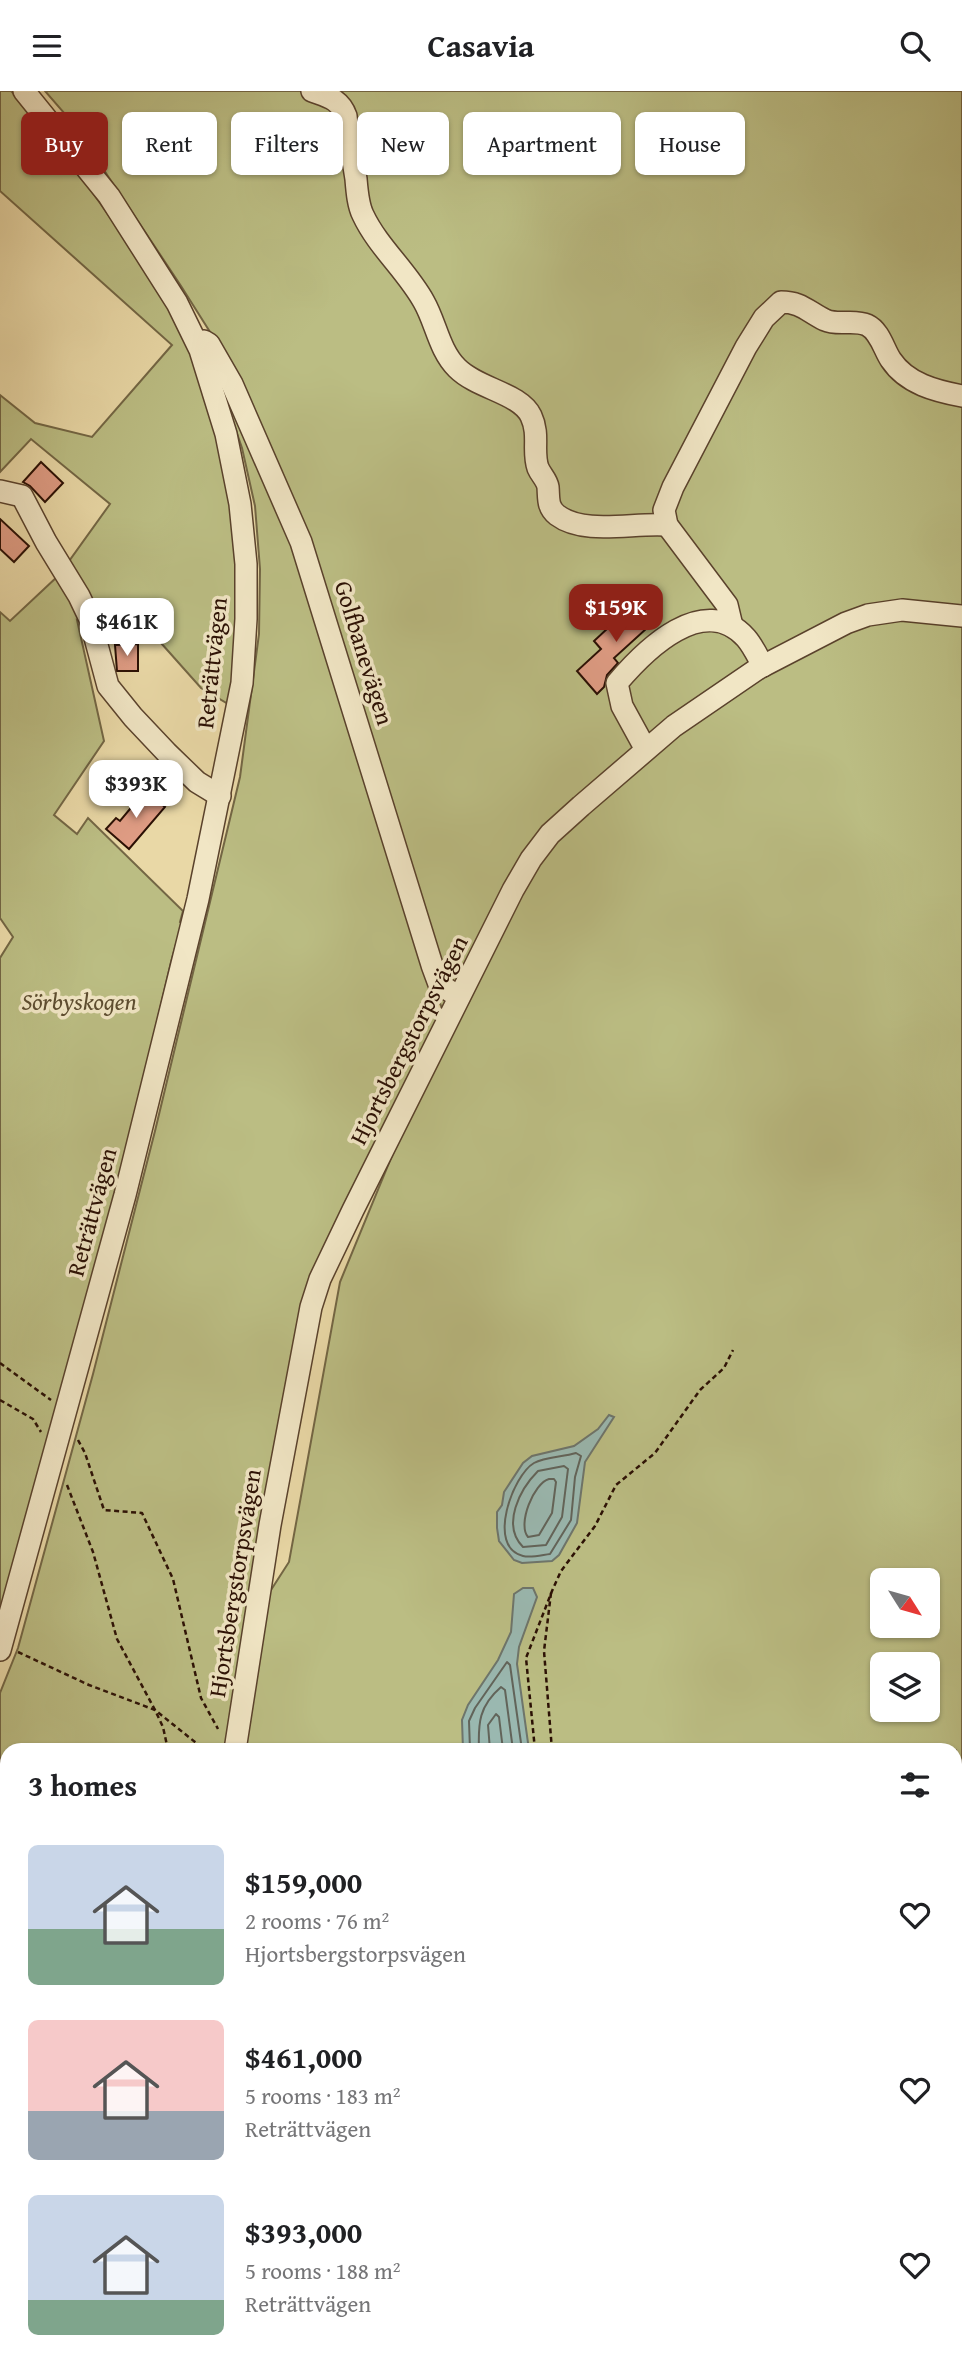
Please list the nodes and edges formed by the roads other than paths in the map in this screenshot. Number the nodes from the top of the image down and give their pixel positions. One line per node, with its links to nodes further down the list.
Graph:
1 (24, 91): 3 (street, Reträttvägen)
2 (312, 91): 6 (street)
3 (192, 335): 11 (street, Reträttvägen); 12 (street, Golfbanevägen)
4 (962, 396): 6 (street)
5 (0, 491): 11 (street)
6 (667, 525): 8 (street)
7 (962, 616): 9 (street, Hjortsbergstorpsvägen)
8 (732, 627): 9 (street); 10 (street)
9 (763, 666): 10 (street, Hjortsbergstorpsvägen)
10 (645, 748): 12 (street, Hjortsbergstorpsvägen)
11 (220, 796): 13 (street, Reträttvägen)
12 (459, 997): 14 (street, Hjortsbergstorpsvägen)
13 (1, 1647)
14 (236, 1743)

